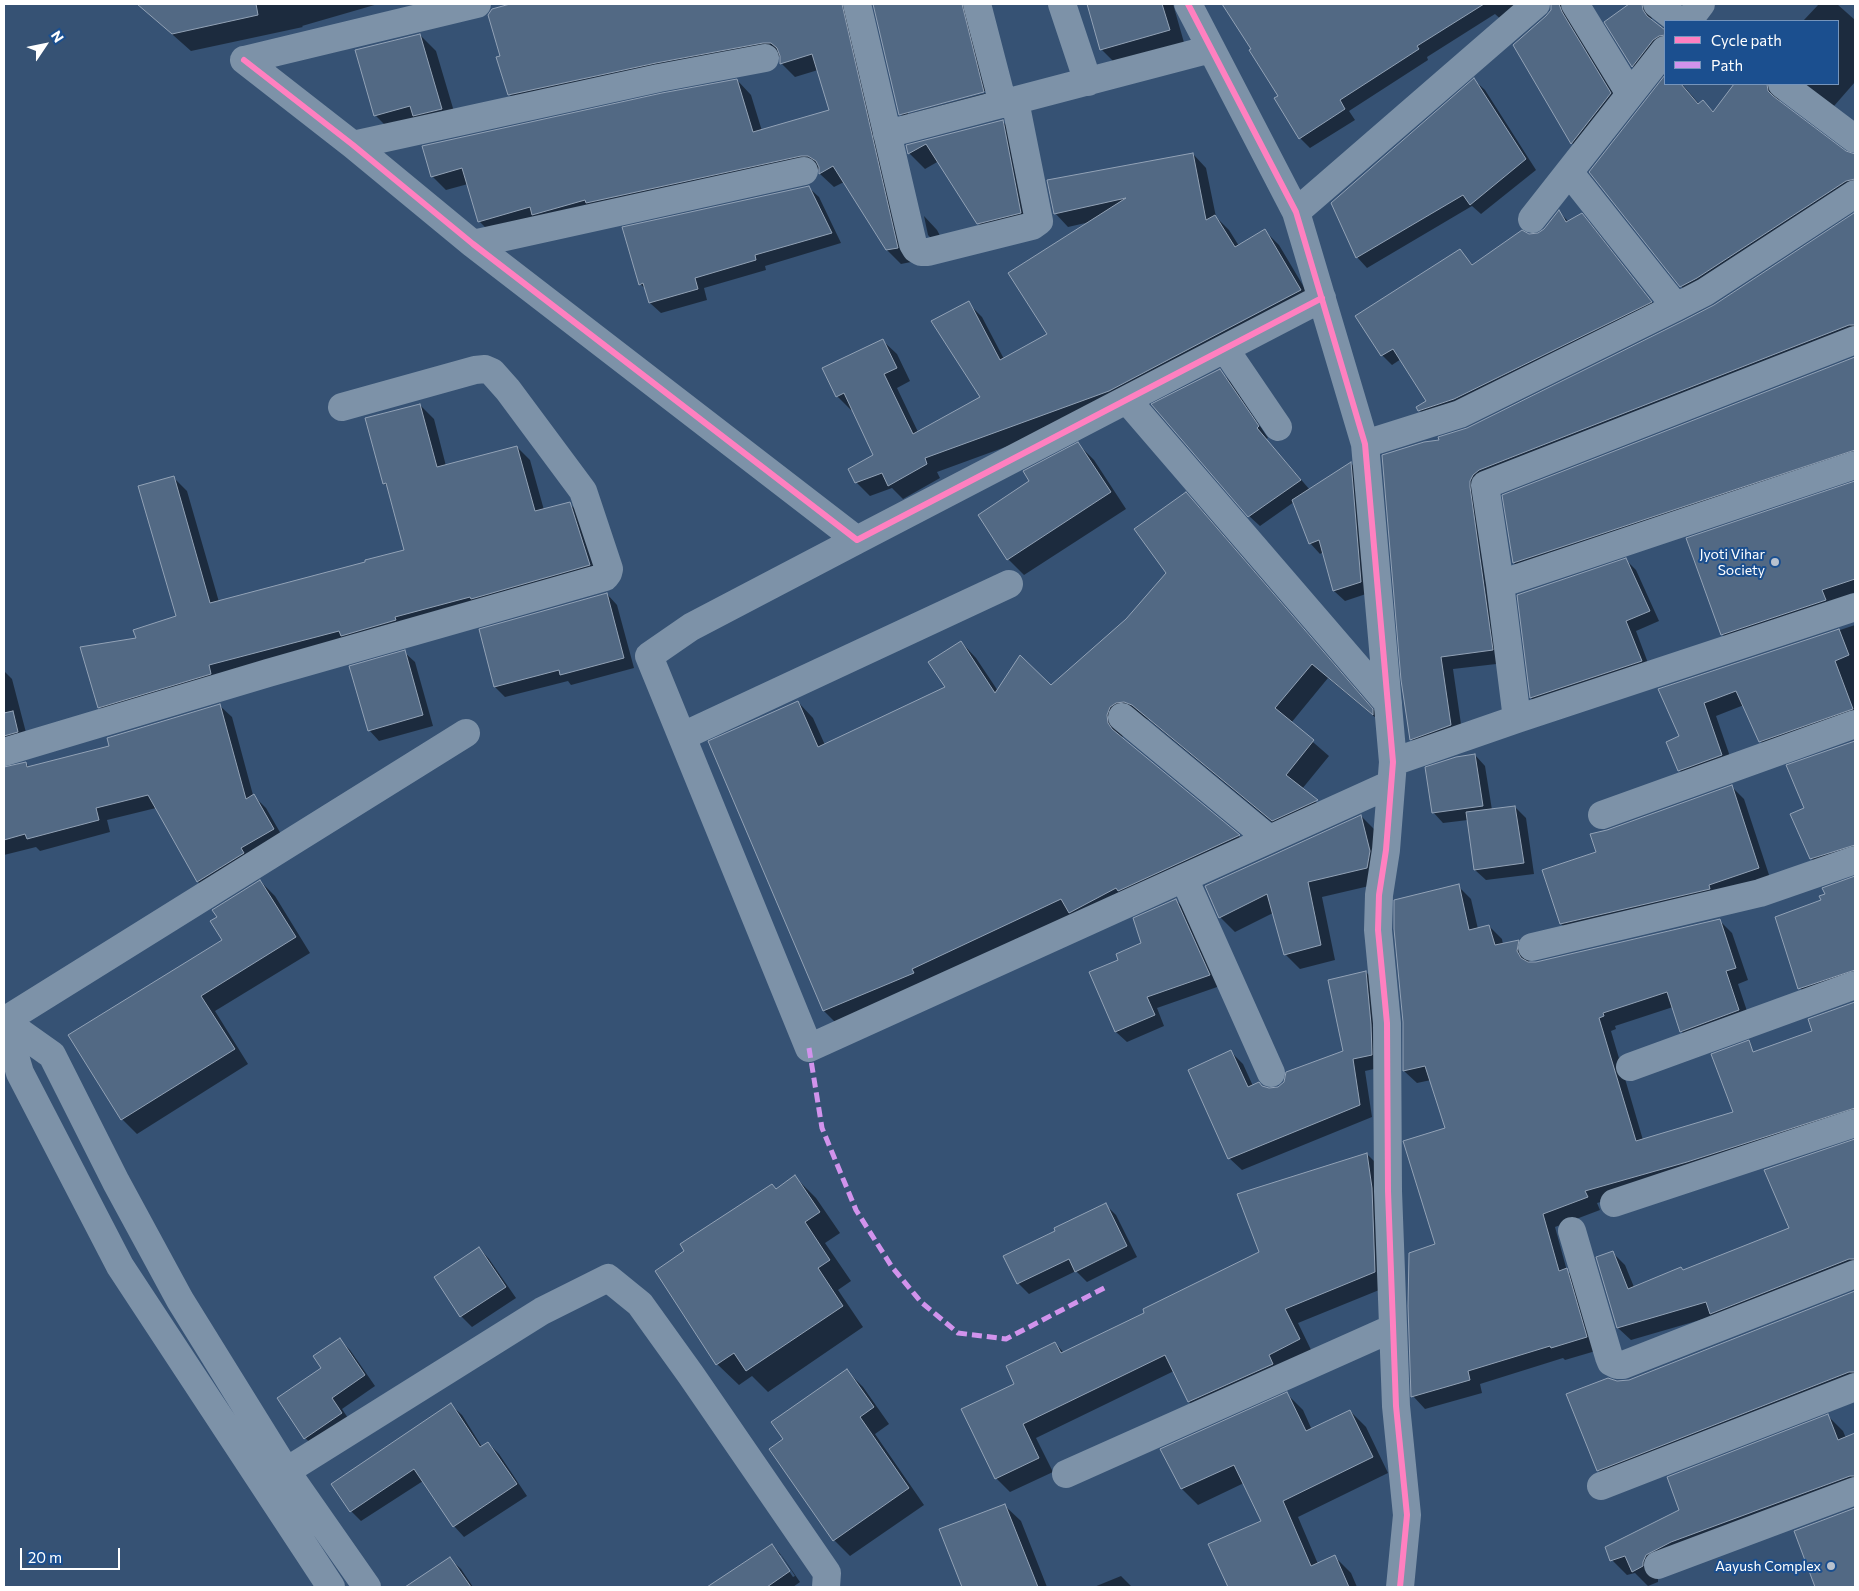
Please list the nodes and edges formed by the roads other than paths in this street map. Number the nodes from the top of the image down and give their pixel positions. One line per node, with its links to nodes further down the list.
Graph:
1 (477, 4): 19 (street)
2 (858, 4): 17 (street)
3 (977, 4): 16 (street)
4 (1062, 4): 13 (street)
5 (1188, 4): 10 (street)
6 (1536, 4): 23 (street)
7 (1575, 4): 15 (street)
8 (1657, 4): 9 (street)
9 (1691, 17)
10 (1211, 49): 13 (street); 23 (street)
11 (1664, 51): 15 (street)
12 (765, 58): 19 (street)
13 (1088, 82): 16 (street)
14 (1783, 85): 18 (street)
15 (1630, 94): 21 (street)
16 (1009, 102): 17 (street); 17 (street)
17 (887, 134)
18 (1855, 139)
19 (354, 145): 25 (street)
20 (804, 171): 25 (street)
21 (1569, 172): 24 (street); 27 (street)
22 (1855, 194): 27 (street)
23 (1296, 212): 26 (street)
24 (1532, 218)
25 (473, 244): 35 (street)
26 (1322, 298): 29 (street); 33 (street)
27 (1676, 306): 33 (street)
28 (1855, 340): 37 (street)
29 (1225, 349): 30 (street); 32 (street)
30 (1127, 400): 35 (street); 39 (street)
31 (342, 407): 45 (street)
32 (1278, 427)
33 (1365, 444): 39 (street)
34 (1855, 464): 37 (street)
35 (858, 540): 44 (street)
36 (1009, 584): 44 (street)
37 (1500, 584): 41 (street)
38 (1855, 608): 41 (street)
39 (1388, 703): 46 (street)
40 (1122, 716): 48 (street)
41 (1517, 719): 46 (street)
42 (1855, 724): 47 (street)
43 (466, 733): 53 (street)
44 (683, 736): 50 (street)
45 (4, 752)
46 (1392, 773): 48 (street); 60 (street)
47 (1602, 815)
48 (1269, 839): 50 (street)
49 (1855, 860): 51 (street)
50 (1184, 878): 55 (street)
51 (1532, 947)
52 (1855, 985): 54 (street)
53 (4, 1021): 63 (street); 63 (street)
54 (1630, 1067)
55 (1271, 1073)
56 (1855, 1123): 57 (street)
57 (1614, 1204)
58 (1572, 1231): 59 (street)
59 (1855, 1274)
60 (1393, 1328): 62 (street); 70 (street)
61 (1855, 1387): 64 (street)
62 (1066, 1474)
63 (275, 1478): 67 (street); 68 (street); 69 (street)
64 (1601, 1486)
65 (1855, 1491): 66 (street)
66 (1658, 1565)
67 (331, 1587)
68 (366, 1587)
69 (826, 1587)
70 (1400, 1587)

